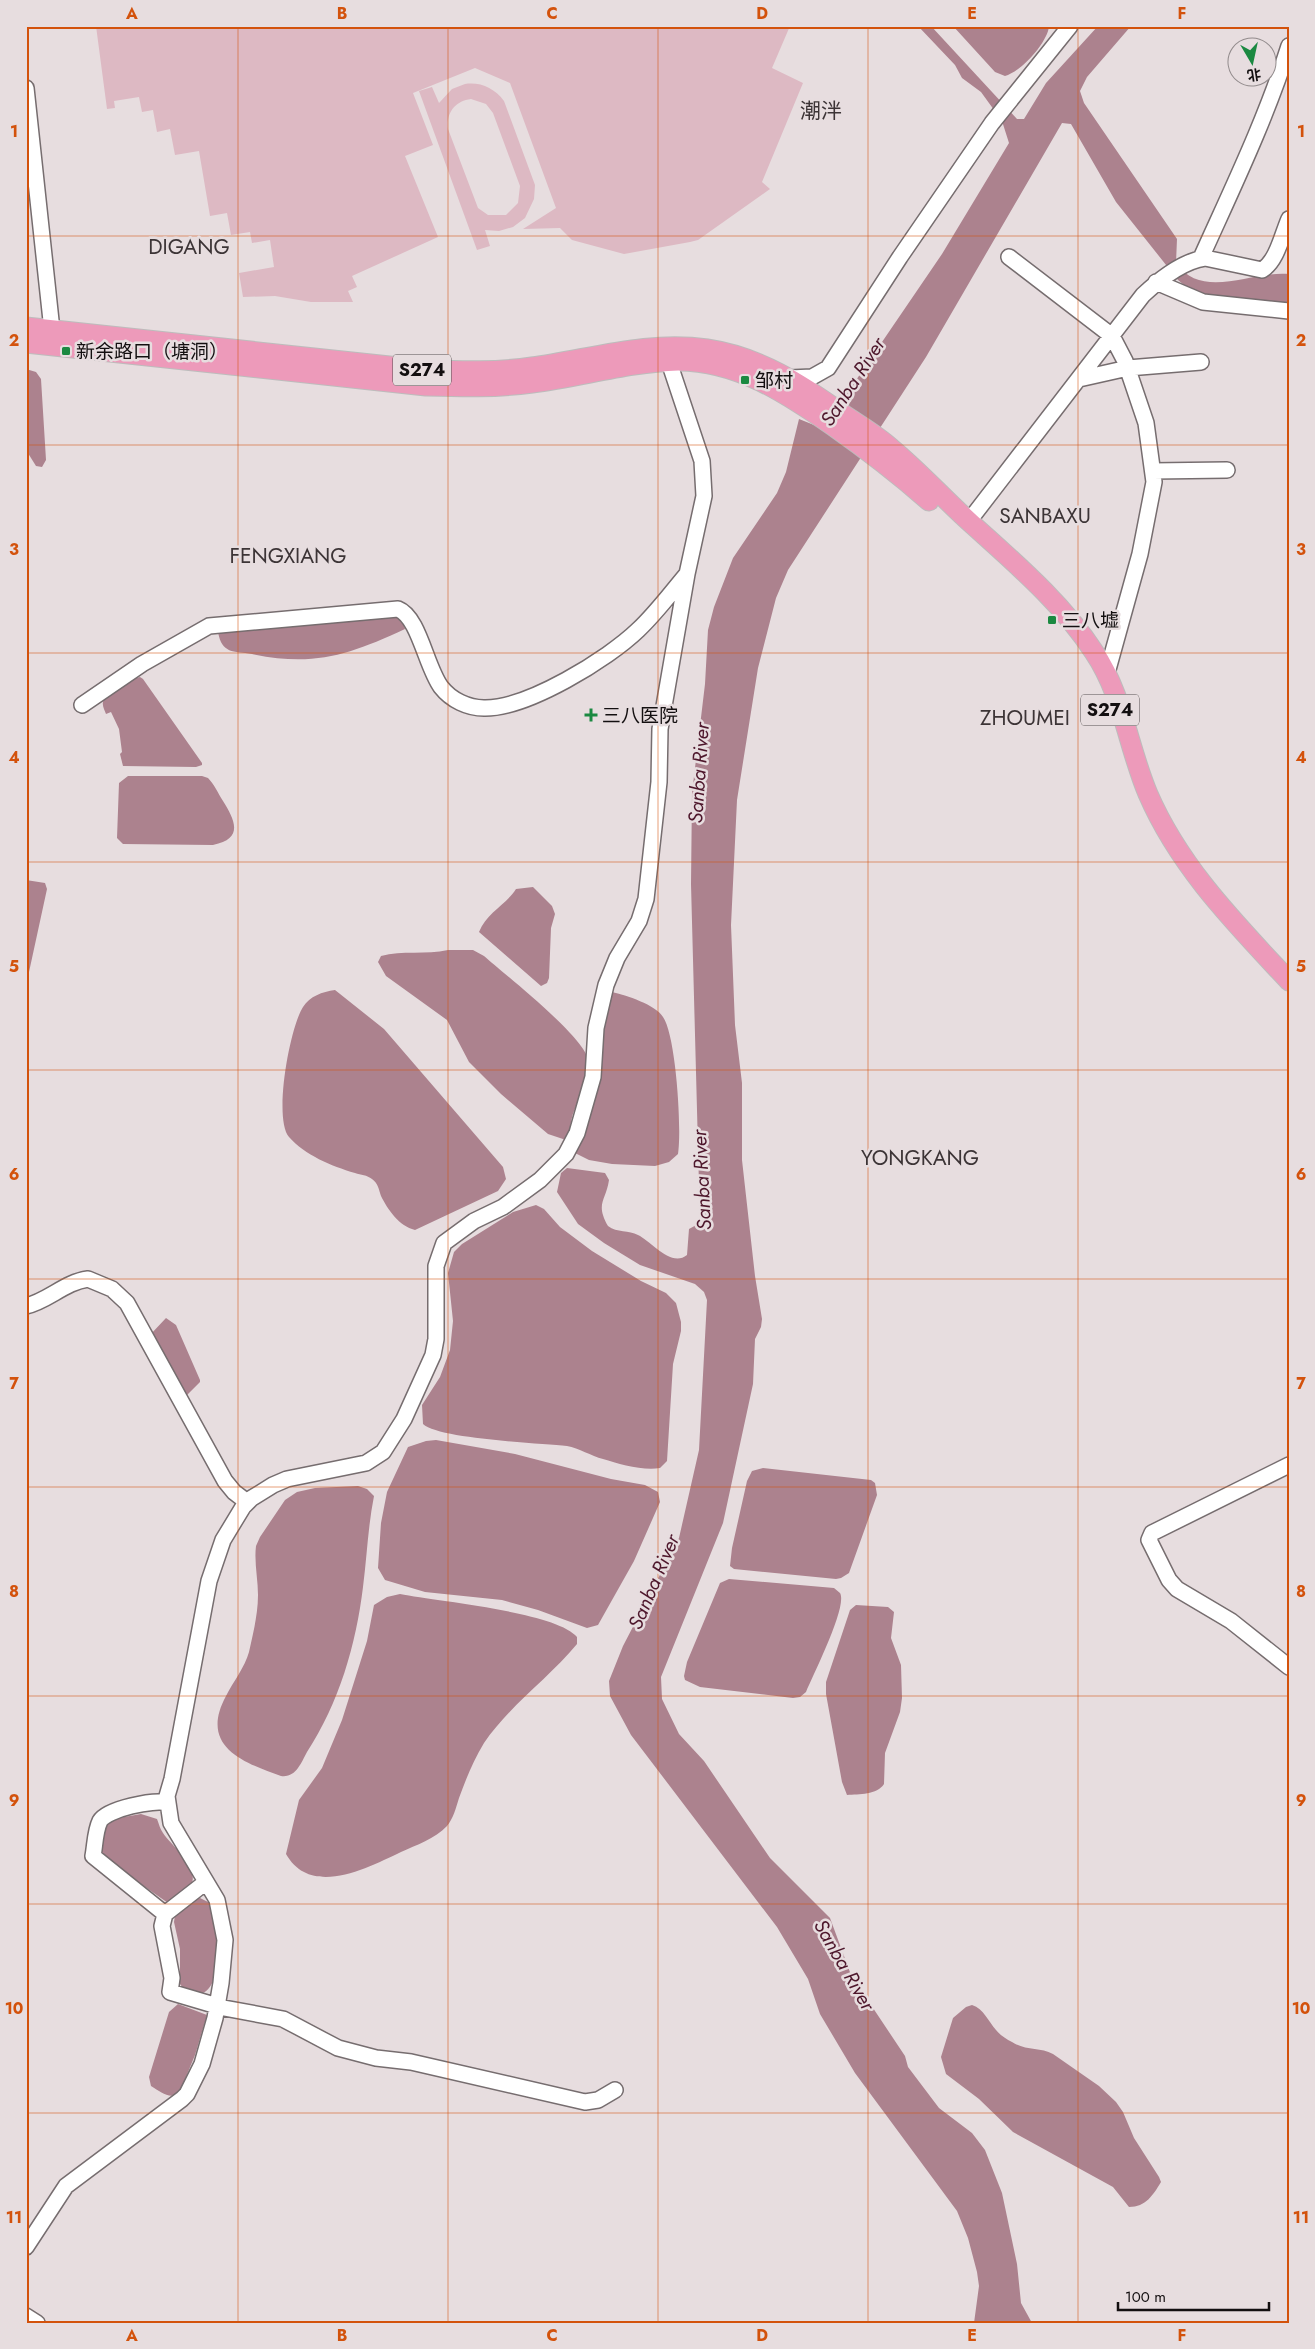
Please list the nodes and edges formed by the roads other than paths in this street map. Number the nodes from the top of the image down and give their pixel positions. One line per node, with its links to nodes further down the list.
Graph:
1 (1070, 26): 16 (street)
2 (1289, 46): 6 (street)
3 (26, 88): 10 (street)
4 (1289, 219): 6 (street)
5 (1009, 257): 11 (street)
6 (1195, 261): 7 (street)
7 (1156, 282): 8 (street); 11 (street)
8 (1289, 311)
9 (26, 327): 10 (main road, S274)
10 (52, 330): 16 (main road, S274)
11 (1112, 336): 15 (street); 17 (street)
12 (26, 343): 13 (main road, S274)
13 (669, 362): 18 (main road, S274); 23 (street)
14 (1201, 362): 15 (street)
15 (1128, 368): 17 (street); 21 (street)
16 (790, 378): 18 (main road, S274)
17 (1079, 379): 22 (street)
18 (804, 397): 19 (main road, S274)
19 (886, 454): 22 (main road, S274); 27 (main road, S274)
20 (1227, 470): 21 (street)
21 (1153, 471): 24 (street)
22 (969, 522): 24 (main road, S274)
23 (687, 574): 25 (street); 30 (street)
24 (1107, 674): 26 (main road, S274)
25 (82, 705)
26 (1289, 981)
27 (1289, 997)
28 (26, 1306): 30 (street)
29 (1289, 1465): 31 (street)
30 (247, 1502): 32 (street)
31 (1289, 1667)
32 (167, 1803): 33 (street); 34 (street)
33 (206, 1882): 34 (street); 35 (street)
34 (165, 1914): 35 (street)
35 (217, 2006): 36 (street); 37 (street)
36 (615, 2090)
37 (26, 2247)
38 (26, 2316): 39 (street)
39 (37, 2323)

